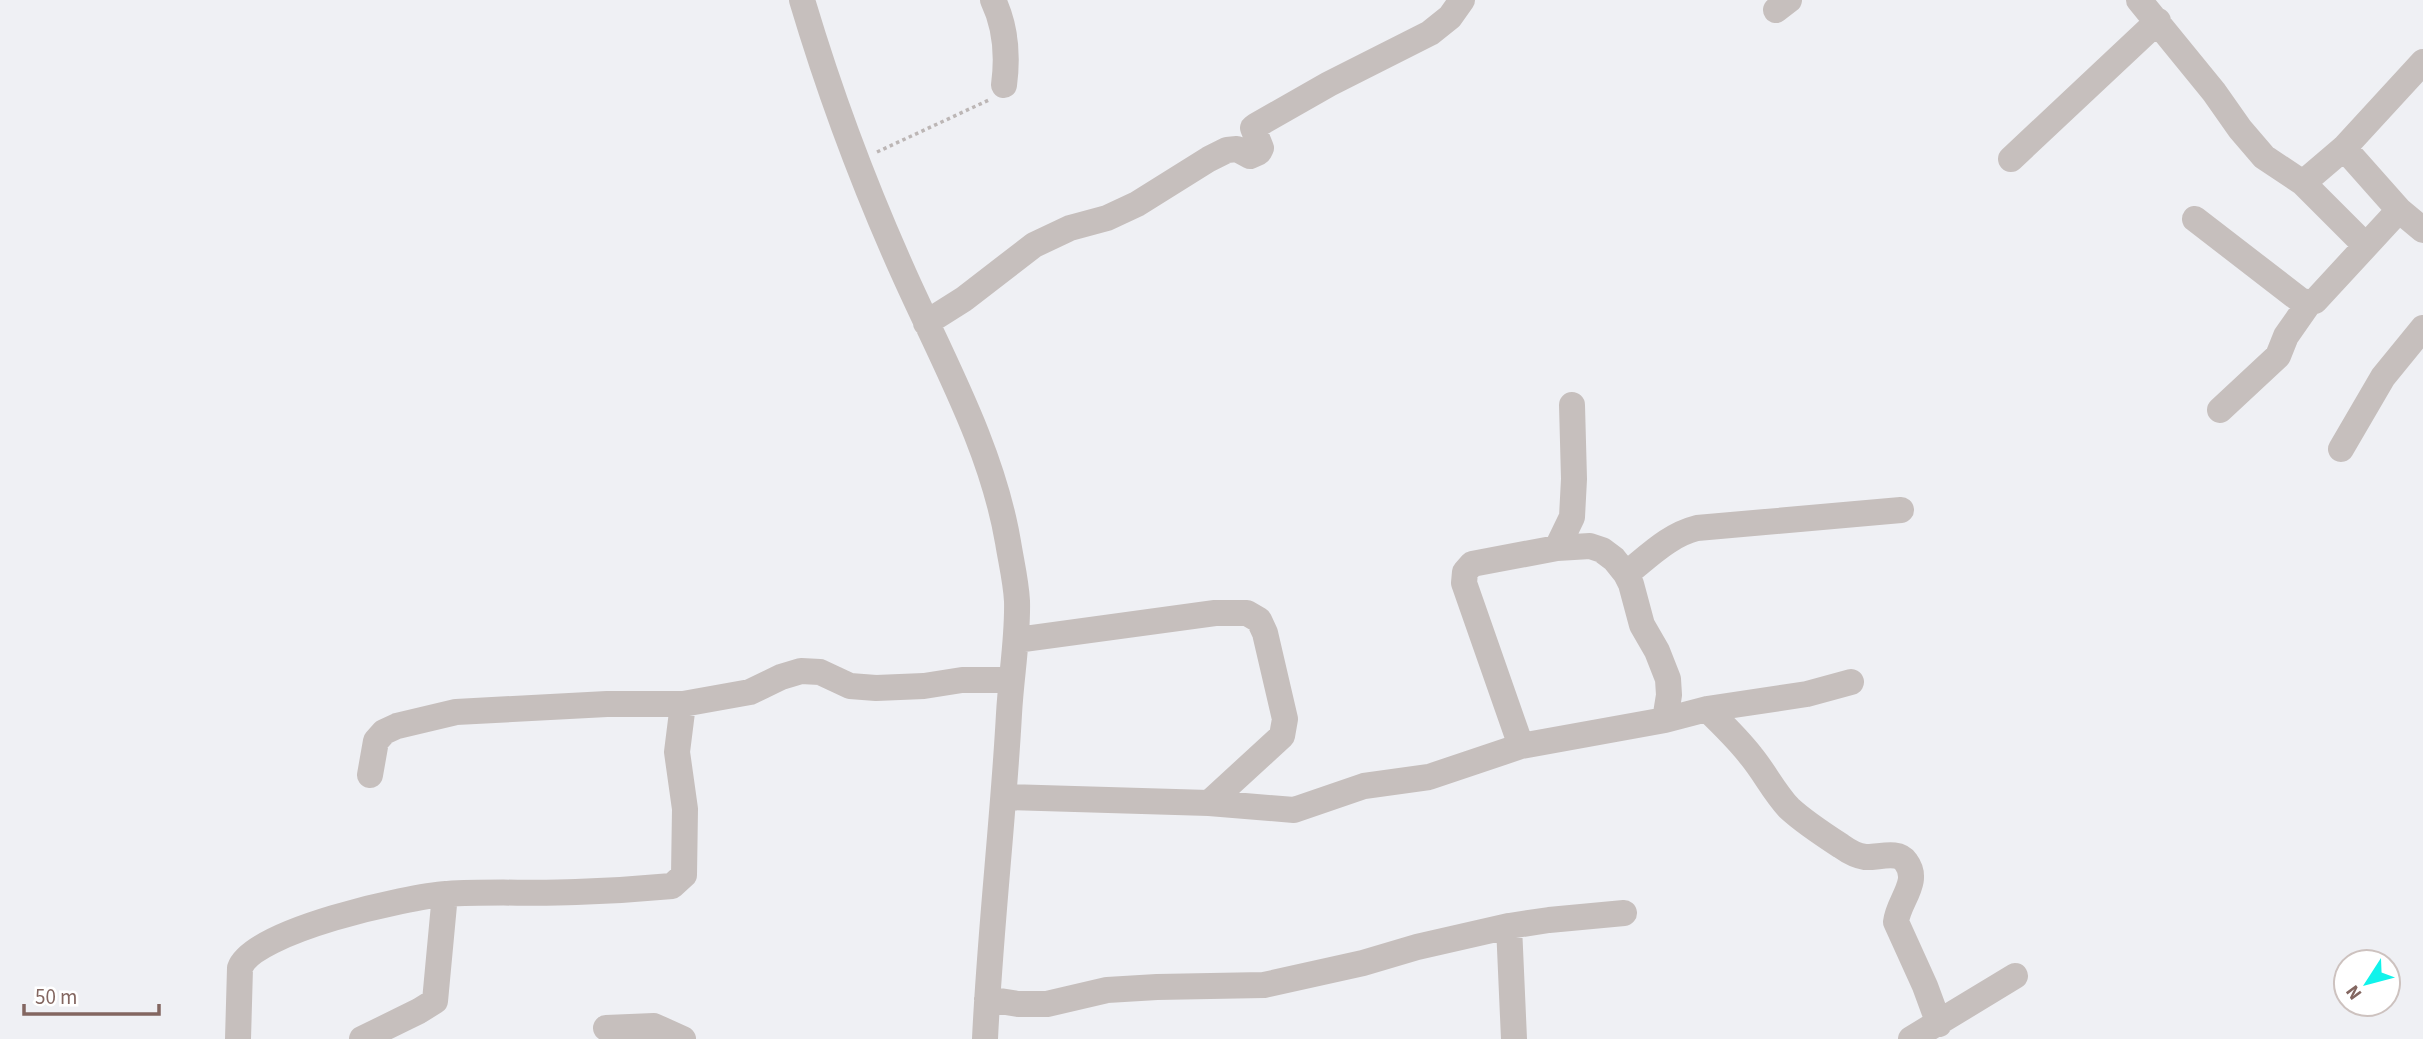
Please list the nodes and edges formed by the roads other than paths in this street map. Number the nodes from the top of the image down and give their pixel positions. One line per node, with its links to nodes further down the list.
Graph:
1 (802, 0): 16 (street)
2 (993, 0): 7 (street)
3 (1462, 0): 16 (street)
4 (2139, 0): 5 (street)
5 (2158, 22): 9 (street); 10 (street)
6 (2423, 62): 8 (street)
7 (1004, 85)
8 (2344, 148): 10 (street); 11 (street)
9 (2011, 159)
10 (2303, 183): 14 (street)
11 (2399, 210): 13 (street); 14 (street)
12 (2195, 219): 15 (street)
13 (2423, 230)
14 (2365, 245): 15 (street)
15 (2309, 303): 19 (street)
16 (926, 323): 26 (street)
17 (2423, 328): 20 (street)
18 (1572, 405): 22 (street)
19 (2220, 410)
20 (2341, 449)
21 (1901, 510): 25 (street)
22 (1572, 517): 23 (street); 24 (street)
23 (1590, 546): 24 (street); 25 (street)
24 (1557, 548): 32 (street)
25 (1626, 574): 31 (street)
26 (1016, 640): 27 (street); 35 (street)
27 (1010, 680): 29 (street); 34 (street)
28 (1851, 682): 30 (street)
29 (683, 704): 33 (street); 36 (street)
30 (1707, 709): 31 (street); 41 (street)
31 (1665, 720): 32 (street)
32 (1521, 746): 35 (street)
33 (370, 775)
34 (1004, 797): 35 (street); 40 (street)
35 (1209, 803)
36 (445, 894): 43 (street); 44 (street)
37 (1624, 913): 38 (street)
38 (1509, 926): 40 (street); 47 (street)
39 (2015, 976): 41 (street)
40 (987, 999): 46 (street)
41 (1939, 1024): 48 (street)
42 (606, 1028): 45 (street)
43 (238, 1039)
44 (362, 1039)
45 (683, 1039)
46 (985, 1039)
47 (1514, 1039)
48 (1911, 1039)

